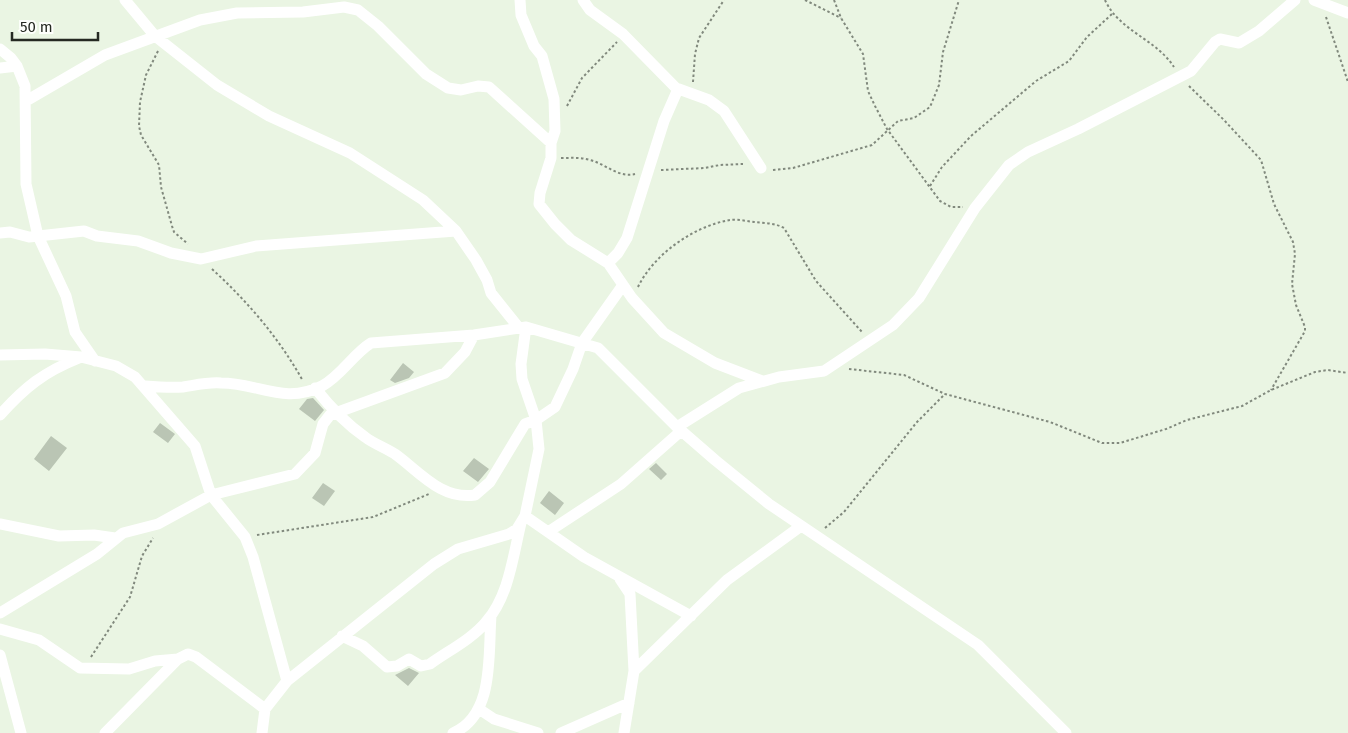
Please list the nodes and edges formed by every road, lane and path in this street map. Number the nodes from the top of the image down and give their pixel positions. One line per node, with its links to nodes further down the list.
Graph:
1 (125, 0): 15 (street)
2 (520, 0): 26 (street)
3 (583, 0): 14 (street)
4 (724, 0): 22 (path)
5 (805, 0): 13 (path)
6 (834, 0): 13 (path)
7 (959, 0): 25 (path)
8 (1105, 0): 12 (path)
9 (1295, 0): 19 (street)
10 (1317, 0): 11 (street); 20 (path)
11 (1348, 13)
12 (1112, 14): 19 (path); 30 (path)
13 (841, 18): 25 (path)
14 (623, 34): 21 (street); 24 (path)
15 (159, 40): 23 (street); 26 (street); 32 (street); 35 (path)
16 (0, 49): 17 (street)
17 (17, 66): 18 (street); 23 (street)
18 (0, 68)
19 (1178, 77): 31 (street); 51 (path)
20 (1348, 82)
21 (678, 89): 22 (street); 29 (street)
22 (693, 95): 28 (street)
23 (26, 101): 34 (street)
24 (566, 107)
25 (888, 129): 28 (path); 30 (path)
26 (551, 143): 27 (street)
27 (551, 158): 29 (path); 36 (street)
28 (761, 168): 29 (path)
29 (648, 172): 36 (street)
30 (929, 187): 31 (path)
31 (976, 208): 41 (street)
32 (456, 231): 35 (street); 39 (street)
33 (0, 233): 34 (street)
34 (38, 236): 35 (street); 45 (street)
35 (201, 258): 50 (path)
36 (608, 263): 37 (street)
37 (623, 285): 38 (street); 42 (street)
38 (632, 298): 41 (path); 48 (street)
39 (522, 327): 40 (street); 42 (street); 55 (street)
40 (474, 335): 50 (street); 53 (street)
41 (870, 341): 48 (street)
42 (582, 343): 55 (street); 56 (street)
43 (0, 355): 44 (street)
44 (81, 357): 45 (street); 54 (street)
45 (95, 361): 49 (street)
46 (848, 368): 52 (path)
47 (1348, 373): 51 (path)
48 (762, 381): 56 (street)
49 (145, 386): 50 (street); 58 (street)
50 (315, 388): 53 (street)
51 (1271, 390): 52 (path)
52 (945, 394): 64 (path)
53 (335, 413): 57 (street); 58 (street)
54 (0, 415)
55 (536, 420): 57 (street); 59 (street)
56 (679, 429): 62 (street); 63 (street)
57 (448, 493): 65 (path)
58 (210, 495): 61 (street); 65 (street)
59 (523, 520): 63 (street); 69 (street); 72 (street)
60 (0, 524): 66 (street)
61 (158, 524): 66 (street); 75 (path)
62 (801, 526): 64 (street); 70 (street)
63 (548, 532): 67 (street)
64 (813, 534): 91 (street)
65 (245, 537): 77 (street)
66 (115, 538): 68 (street)
67 (617, 576): 70 (street); 76 (street)
68 (0, 613)
69 (491, 616): 72 (street); 80 (street)
70 (691, 616): 76 (street)
71 (0, 629): 75 (street)
72 (342, 636): 77 (street)
73 (0, 655): 83 (street)
74 (178, 660): 75 (street); 79 (street); 84 (street)
75 (83, 668)
76 (634, 671): 78 (street)
77 (287, 681): 79 (street)
78 (629, 703): 89 (street); 90 (street)
79 (265, 709): 85 (street)
80 (479, 709): 81 (street); 82 (street)
81 (499, 721): 87 (street); 88 (street)
82 (463, 729): 86 (street)
83 (21, 733)
84 (105, 733)
85 (262, 733)
86 (453, 733)
87 (510, 733)
88 (538, 733)
89 (561, 733)
90 (624, 733)
91 (1066, 733)

